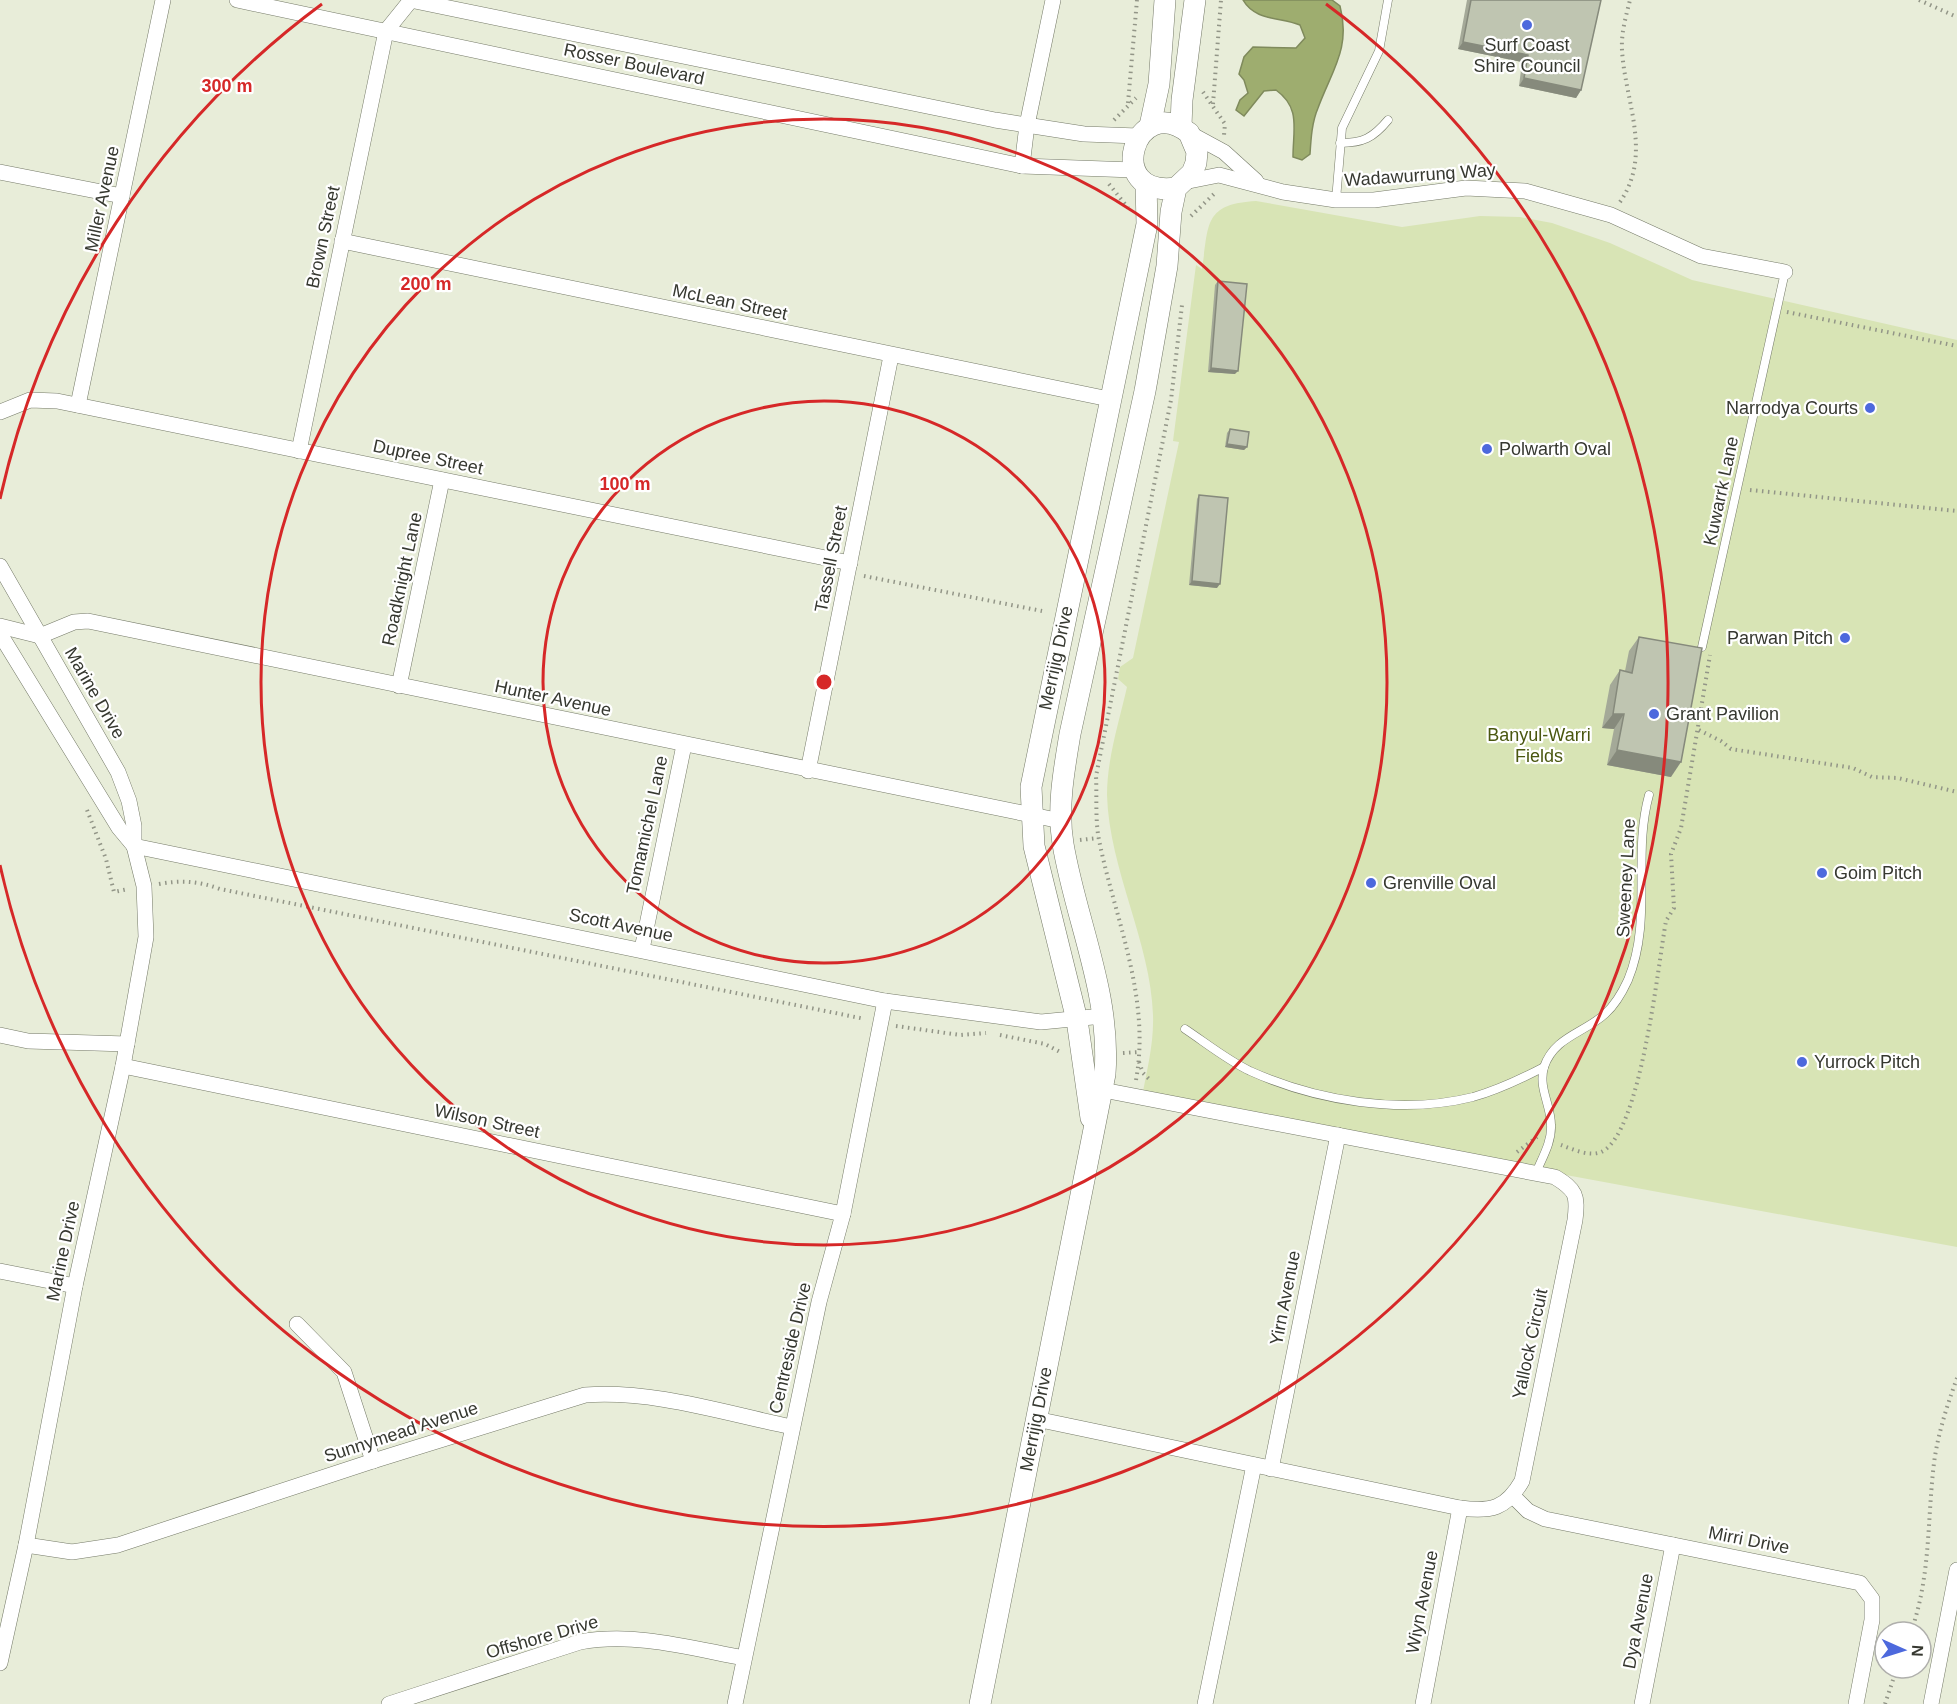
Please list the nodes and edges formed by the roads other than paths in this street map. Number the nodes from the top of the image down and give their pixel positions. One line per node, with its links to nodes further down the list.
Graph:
1 (163, 0): 19 (street, Miller Avenue)
2 (237, 0): 8 (street, Rosser Boulevard)
3 (411, 0): 8 (street); 10 (street, Rosser Boulevard)
4 (1053, 0): 10 (street)
5 (1165, 0): 12 (street, Merrijig Drive)
6 (1195, 0): 11 (street, Merrijig Drive)
7 (1388, 0): 13 (lane)
8 (386, 31): 14 (street, Rosser Boulevard); 21 (street, Brown Street)
9 (1388, 120): 13 (lane)
10 (1027, 125): 12 (street, Rosser Boulevard); 14 (street)
11 (1185, 129): 12 (street); 17 (street, Wadawurrung Way); 18 (street, Merrijig Drive)
12 (1144, 131): 16 (street, Merrijig Drive)
13 (1340, 143): 20 (lane)
14 (1022, 166): 16 (street, Rosser Boulevard)
15 (0, 172): 19 (street)
16 (1140, 177): 18 (street); 24 (street, Merrijig Drive)
17 (1261, 184): 18 (street, Wadawurrung Way); 20 (street, Wadawurrung Way)
18 (1180, 185): 40 (street, Merrijig Drive)
19 (122, 196): 25 (street, Miller Avenue)
20 (1336, 200): 22 (street, Wadawurrung Way)
21 (342, 241): 23 (street, McLean Street); 27 (street, Brown Street)
22 (1785, 272): 34 (lane, Kuwarrk Lane)
23 (891, 356): 24 (street, McLean Street); 30 (street, Tassell Street)
24 (1109, 399): 39 (street, Merrijig Drive)
25 (78, 405): 26 (street, Dupree Street); 27 (street, Dupree Street)
26 (0, 412)
27 (299, 451): 28 (street, Dupree Street)
28 (442, 480): 30 (street, Dupree Street); 35 (street, Roadknight Lane)
29 (0, 566): 33 (street, Marine Drive)
30 (849, 568): 37 (street, Tassell Street)
31 (0, 627): 33 (street)
32 (0, 634): 41 (street, Marine Drive)
33 (40, 636): 35 (street, Hunter Avenue); 41 (street, Marine Drive)
34 (1702, 647)
35 (399, 686): 36 (street, Hunter Avenue)
36 (684, 745): 37 (street, Hunter Avenue); 42 (street, Tomamichel Lane)
37 (808, 771): 39 (street, Hunter Avenue)
38 (1649, 795): 50 (lane, Sweeney Lane)
39 (1031, 815): 40 (street, Hunter Avenue); 45 (street, Merrijig Drive)
40 (1061, 821): 44 (street, Merrijig Drive)
41 (134, 846): 42 (street, Scott Avenue); 48 (street, Marine Drive)
42 (642, 949): 43 (street, Scott Avenue)
43 (885, 1001): 45 (street, Scott Avenue); 55 (street, Centreside Drive)
44 (1104, 1016): 45 (street, Scott Avenue); 51 (street, Merrijig Drive)
45 (1077, 1020): 52 (street, Merrijig Drive)
46 (1185, 1029): 50 (lane)
47 (0, 1035): 48 (street)
48 (127, 1044): 49 (street, Marine Drive)
49 (123, 1066): 55 (street, Wilson Street); 57 (street, Marine Drive)
50 (1544, 1067): 54 (lane)
51 (1103, 1090): 52 (street, Merrijig Drive); 53 (street, Yallock Circuit)
52 (1092, 1133): 59 (street, Merrijig Drive)
53 (1338, 1135): 54 (street, Yallock Circuit); 63 (street, Yirn Avenue)
54 (1536, 1173): 64 (street, Yallock Circuit)
55 (843, 1214): 60 (street, Centreside Drive)
56 (0, 1271): 57 (street)
57 (75, 1286): 66 (street, Marine Drive)
58 (297, 1324): 61 (street)
59 (1036, 1419): 62 (street); 73 (street, Merrijig Drive)
60 (792, 1428): 61 (street, Sunnymead Avenue); 69 (street, Centreside Drive)
61 (373, 1461): 66 (street, Sunnymead Avenue)
62 (1254, 1465): 63 (street); 74 (street)
63 (1271, 1469): 65 (street)
64 (1513, 1496): 65 (street); 67 (street, Mirri Drive)
65 (1460, 1508): 75 (street, Wiyn Avenue)
66 (26, 1545): 70 (street, Marine Drive)
67 (1673, 1545): 76 (street, Dya Avenue); 77 (street, Mirri Drive)
68 (1957, 1570): 78 (street)
69 (744, 1658): 71 (street, Offshore Drive); 72 (street, Centreside Drive)
70 (0, 1663)
71 (389, 1704)
72 (735, 1704)
73 (980, 1704)
74 (1205, 1704)
75 (1423, 1704)
76 (1642, 1704)
77 (1856, 1704)
78 (1931, 1704)

